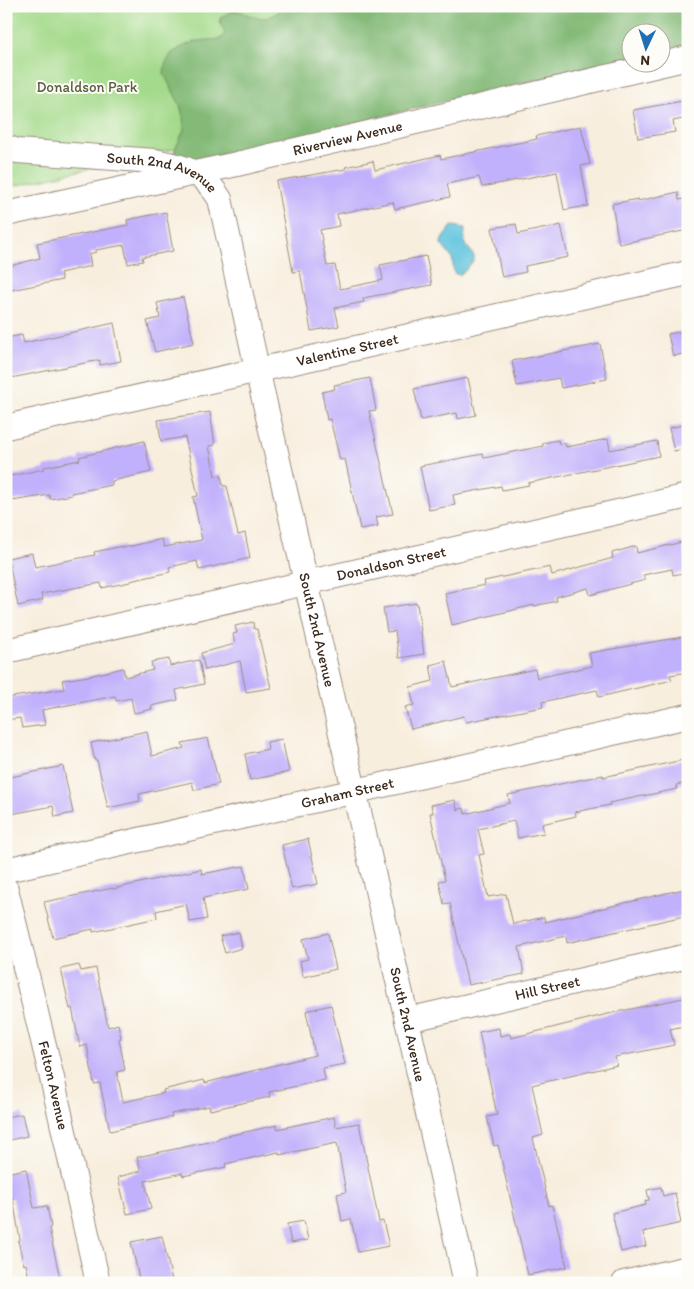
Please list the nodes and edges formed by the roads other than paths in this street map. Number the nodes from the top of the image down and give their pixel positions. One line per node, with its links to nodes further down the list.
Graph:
1 (688, 58): 3 (street, Riverview Avenue)
2 (6, 147): 3 (street, South 2nd Avenue)
3 (196, 172): 4 (street, Riverview Avenue); 6 (street, South 2nd Avenue)
4 (6, 214)
5 (688, 273): 6 (street, Valentine Street)
6 (257, 370): 7 (street, Valentine Street); 9 (street, South 2nd Avenue)
7 (6, 427)
8 (688, 496): 9 (street, Donaldson Street)
9 (306, 582): 10 (street, Donaldson Street); 12 (street, South 2nd Avenue)
10 (6, 650)
11 (688, 716): 12 (street, Graham Street)
12 (354, 792): 13 (street, Graham Street); 16 (street, South 2nd Avenue)
13 (6, 870)
14 (6, 889): 18 (street, Felton Avenue)
15 (688, 956): 16 (street, Hill Street)
16 (407, 1020): 19 (street, South 2nd Avenue)
17 (688, 1268): 20 (street)
18 (98, 1283)
19 (466, 1283)
20 (624, 1283)

